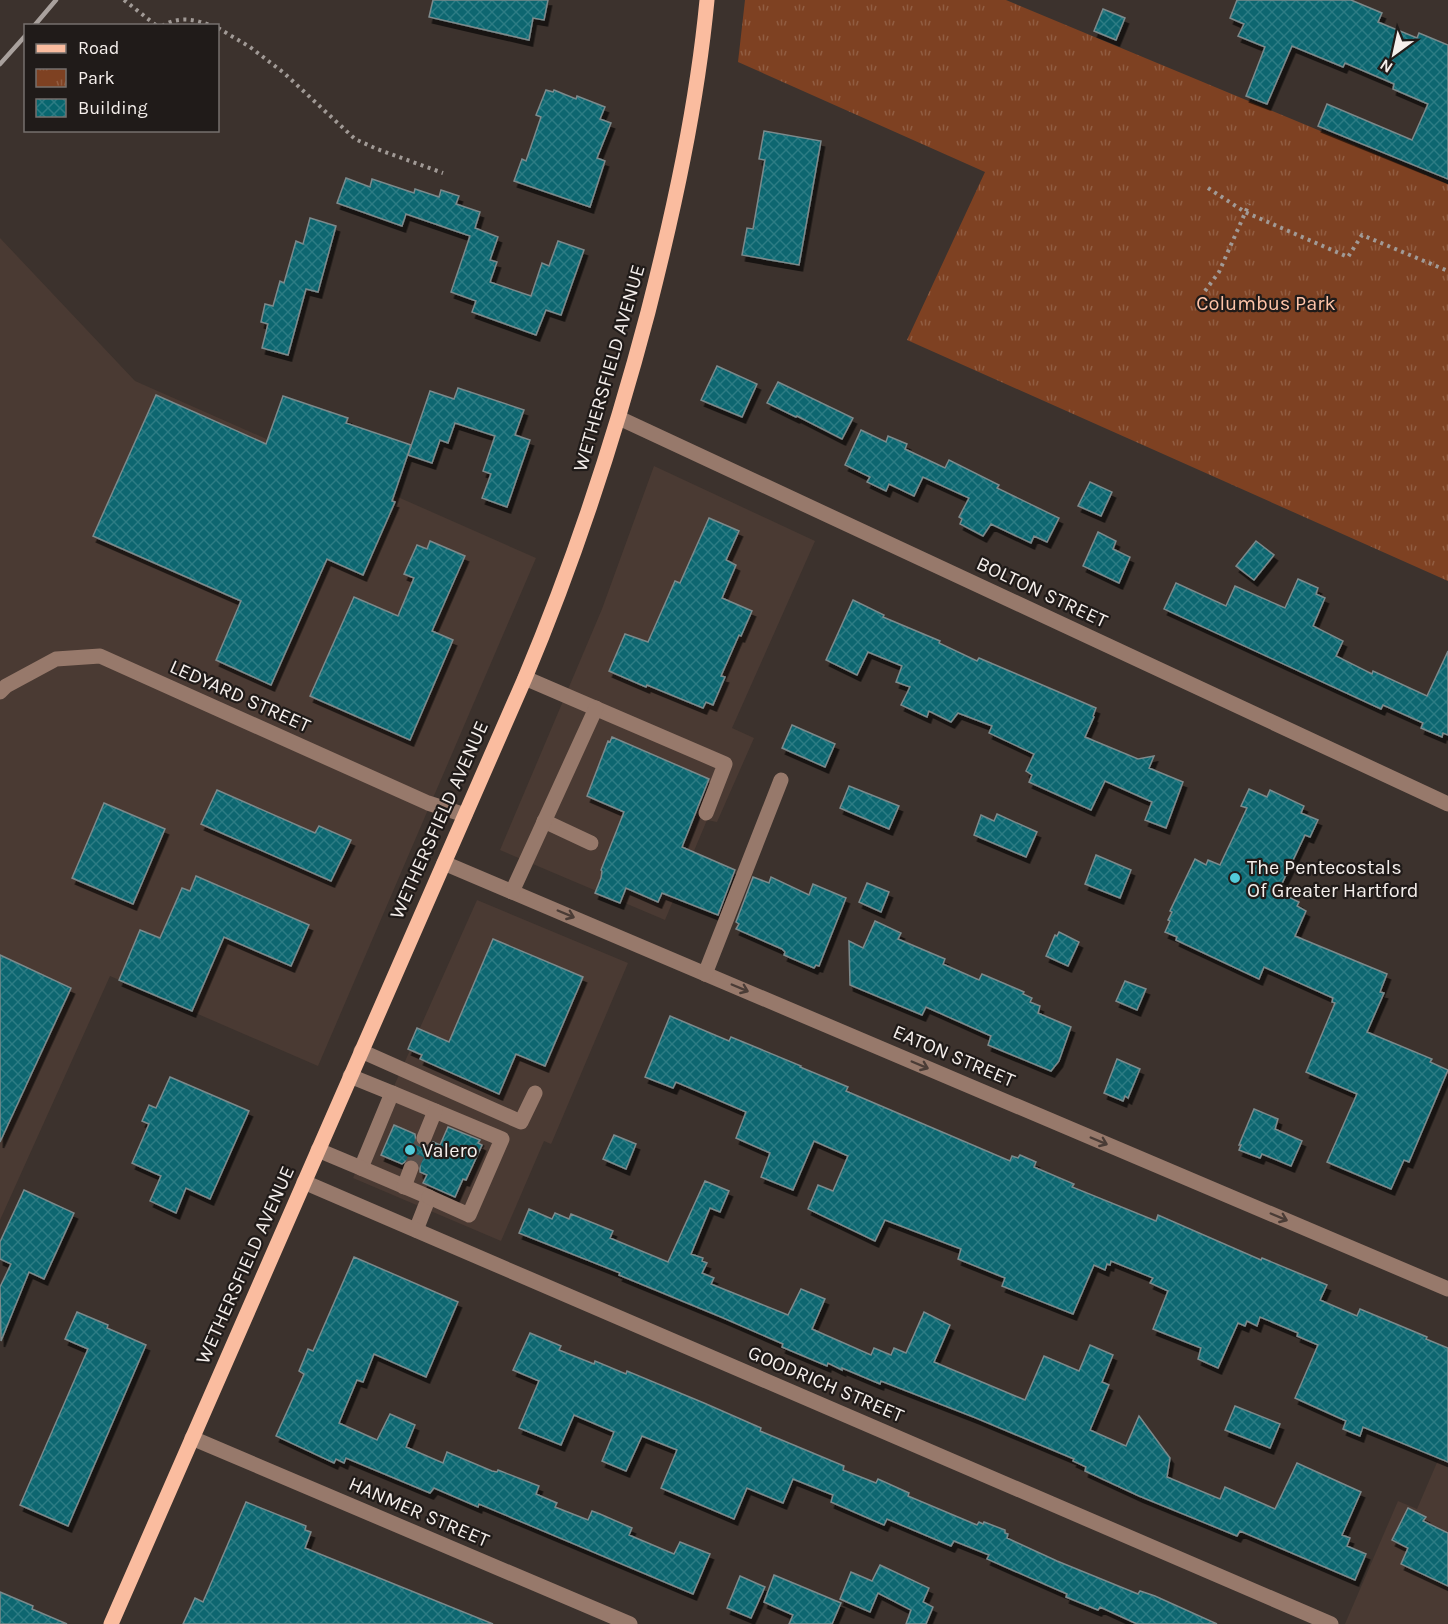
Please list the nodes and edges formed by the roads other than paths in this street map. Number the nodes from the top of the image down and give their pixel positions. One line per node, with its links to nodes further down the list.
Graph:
1 (707, 0): 2 (main road, WETHERSFIELD AVENUE)
2 (619, 418): 3 (main road, WETHERSFIELD AVENUE); 7 (street, BOLTON STREET)
3 (525, 678): 5 (street); 9 (main road, WETHERSFIELD AVENUE)
4 (0, 692): 9 (street, LEDYARD STREET)
5 (596, 708): 8 (street); 10 (street)
6 (781, 780): 14 (street)
7 (1448, 804)
8 (706, 813)
9 (465, 815): 12 (main road, WETHERSFIELD AVENUE)
10 (544, 822): 11 (street); 13 (street)
11 (591, 843)
12 (444, 862): 13 (street, EATON STREET); 15 (main road, WETHERSFIELD AVENUE)
13 (512, 892): 14 (street, EATON STREET, one-way to 14)
14 (705, 974): 28 (street, EATON STREET, one-way to 28)
15 (361, 1051): 16 (main road, WETHERSFIELD AVENUE); 18 (street)
16 (350, 1076): 17 (street); 21 (main road, WETHERSFIELD AVENUE)
17 (392, 1093): 19 (street); 22 (street)
18 (535, 1093)
19 (435, 1111): 20 (street); 26 (street)
20 (424, 1138)
21 (318, 1150): 22 (street); 24 (main road, WETHERSFIELD AVENUE)
22 (361, 1168): 25 (street)
23 (411, 1168): 25 (street)
24 (304, 1182): 27 (street, GOODRICH STREET); 29 (main road, WETHERSFIELD AVENUE)
25 (404, 1187): 26 (street)
26 (429, 1197): 27 (street)
27 (416, 1230): 32 (street, GOODRICH STREET)
28 (1448, 1289)
29 (192, 1438): 30 (main road, WETHERSFIELD AVENUE); 31 (street, HANMER STREET)
30 (111, 1624)
31 (630, 1624)
32 (1330, 1624)

